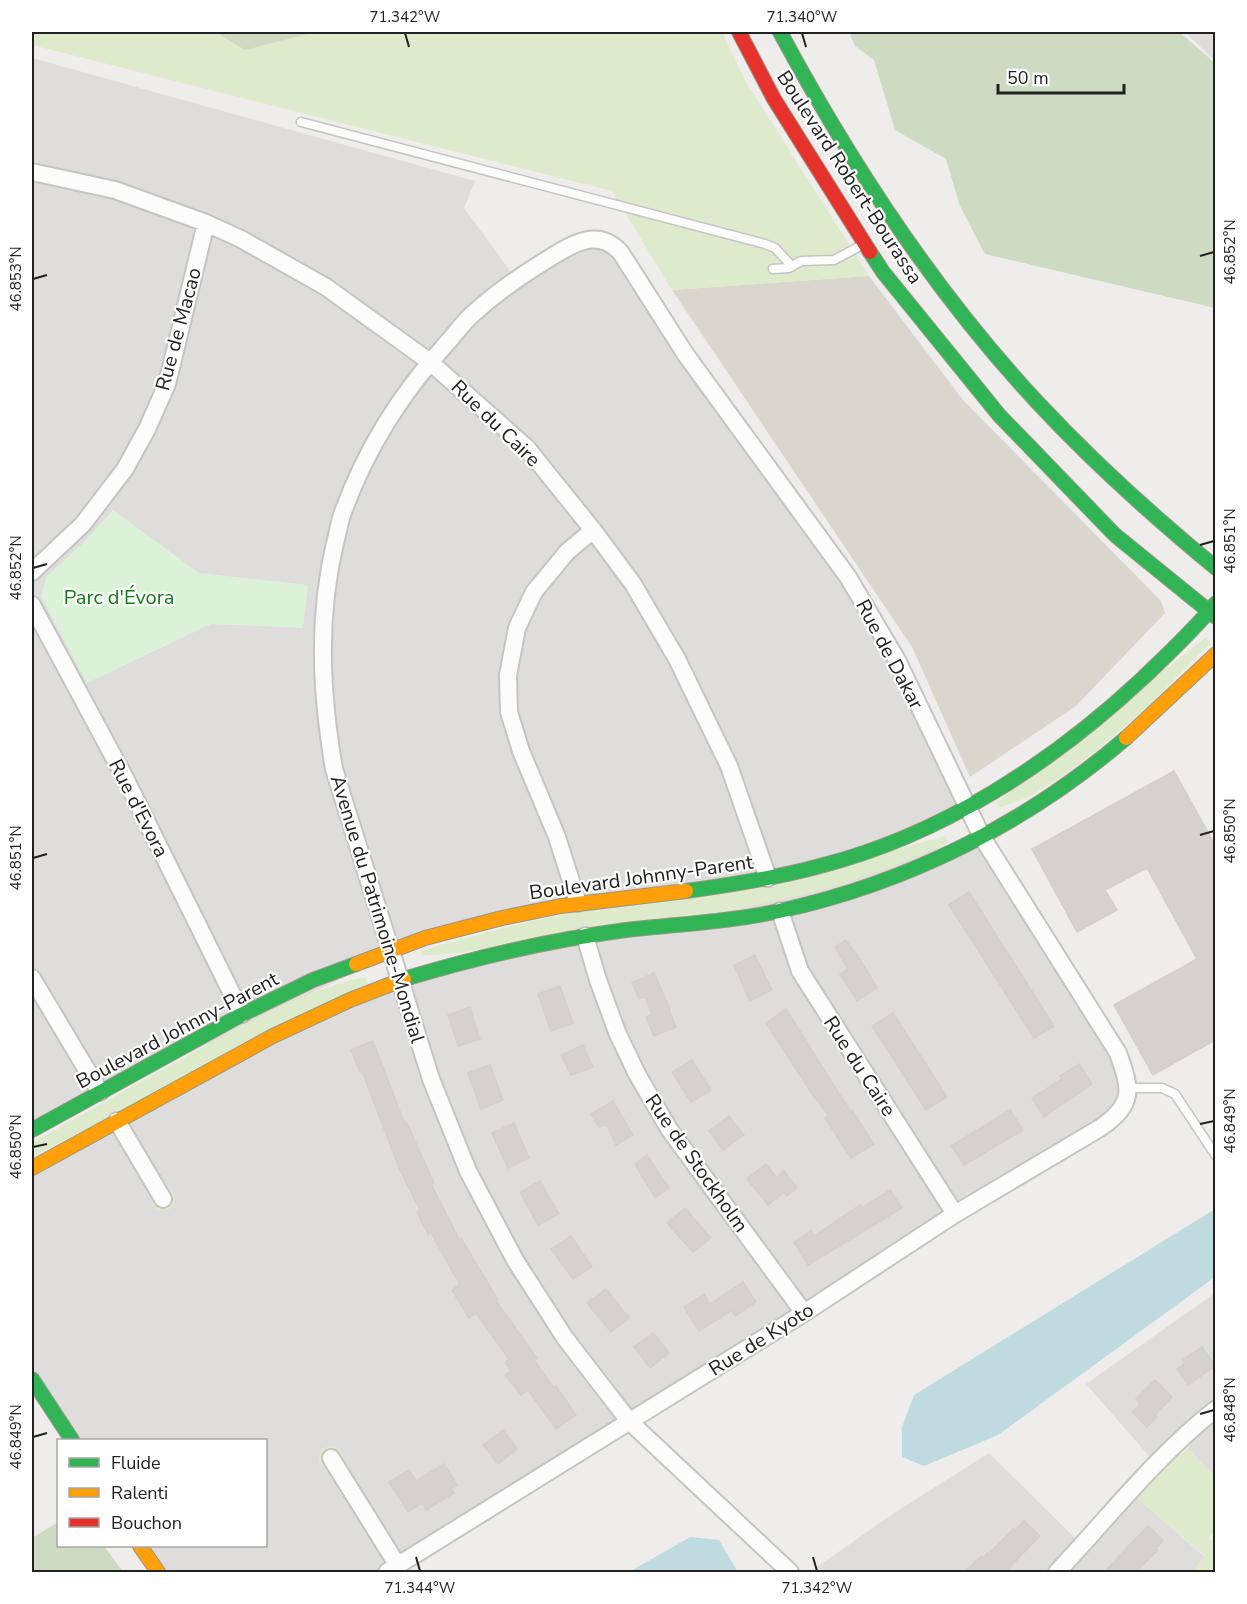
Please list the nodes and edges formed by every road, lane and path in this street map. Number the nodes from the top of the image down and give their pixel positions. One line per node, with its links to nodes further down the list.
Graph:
1 (739, 32): 7 (main road, Boulevard Robert-Bourassa)
2 (780, 32): 12 (main road, Boulevard Robert-Bourassa)
3 (301, 122): 8 (lane)
4 (32, 172): 5 (street, Rue du Caire)
5 (206, 223): 10 (street, Rue du Caire); 13 (street, Rue de Macao)
6 (601, 240): 10 (street, Avenue du Patrimoine-Mondial); 17 (street, Rue de Dakar)
7 (865, 243): 8 (lane); 15 (main road, Boulevard Robert-Bourassa)
8 (792, 266): 9 (lane)
9 (773, 269)
10 (430, 362): 11 (street, Rue du Caire); 23 (street, Avenue du Patrimoine-Mondial)
11 (593, 530): 19 (street, Rue du Caire); 20 (street)
12 (1215, 568)
13 (32, 572)
14 (32, 605): 26 (street, Rue d'Evora)
15 (1213, 610): 17 (main road, Boulevard Johnny-Parent)
16 (1215, 654): 18 (main road)
17 (968, 809): 18 (street, Rue de Dakar); 19 (main road, Boulevard Johnny-Parent)
18 (982, 837): 21 (main road); 28 (street, Rue de Dakar)
19 (768, 878): 20 (main road, Boulevard Johnny-Parent)
20 (578, 903): 23 (main road, Boulevard Johnny-Parent)
21 (780, 911): 22 (main road); 34 (street, Rue du Caire)
22 (585, 936): 25 (main road); 35 (street, Rue de Stockholm)
23 (390, 951): 25 (street, Avenue du Patrimoine-Mondial); 26 (main road, Boulevard Johnny-Parent)
24 (32, 978): 27 (street)
25 (400, 980): 29 (main road); 38 (street, Avenue du Patrimoine-Mondial)
26 (242, 1014): 27 (main road, Boulevard Johnny-Parent)
27 (100, 1092): 30 (main road, Boulevard Johnny-Parent)
28 (1127, 1093): 31 (lane); 34 (street, Rue de Kyoto)
29 (117, 1121): 32 (main road); 33 (street)
30 (32, 1130)
31 (1215, 1156)
32 (32, 1168)
33 (163, 1199)
34 (955, 1214): 35 (street, Rue de Kyoto)
35 (804, 1313): 38 (street, Rue de Kyoto)
36 (32, 1379): 39 (main road)
37 (1215, 1409): 45 (street)
38 (629, 1421): 42 (street, Rue de Kyoto); 44 (street, Avenue du Patrimoine-Mondial)
39 (71, 1439)
40 (331, 1458): 42 (street)
41 (141, 1547): 43 (main road)
42 (392, 1569)
43 (158, 1572)
44 (790, 1572)
45 (1058, 1572)

